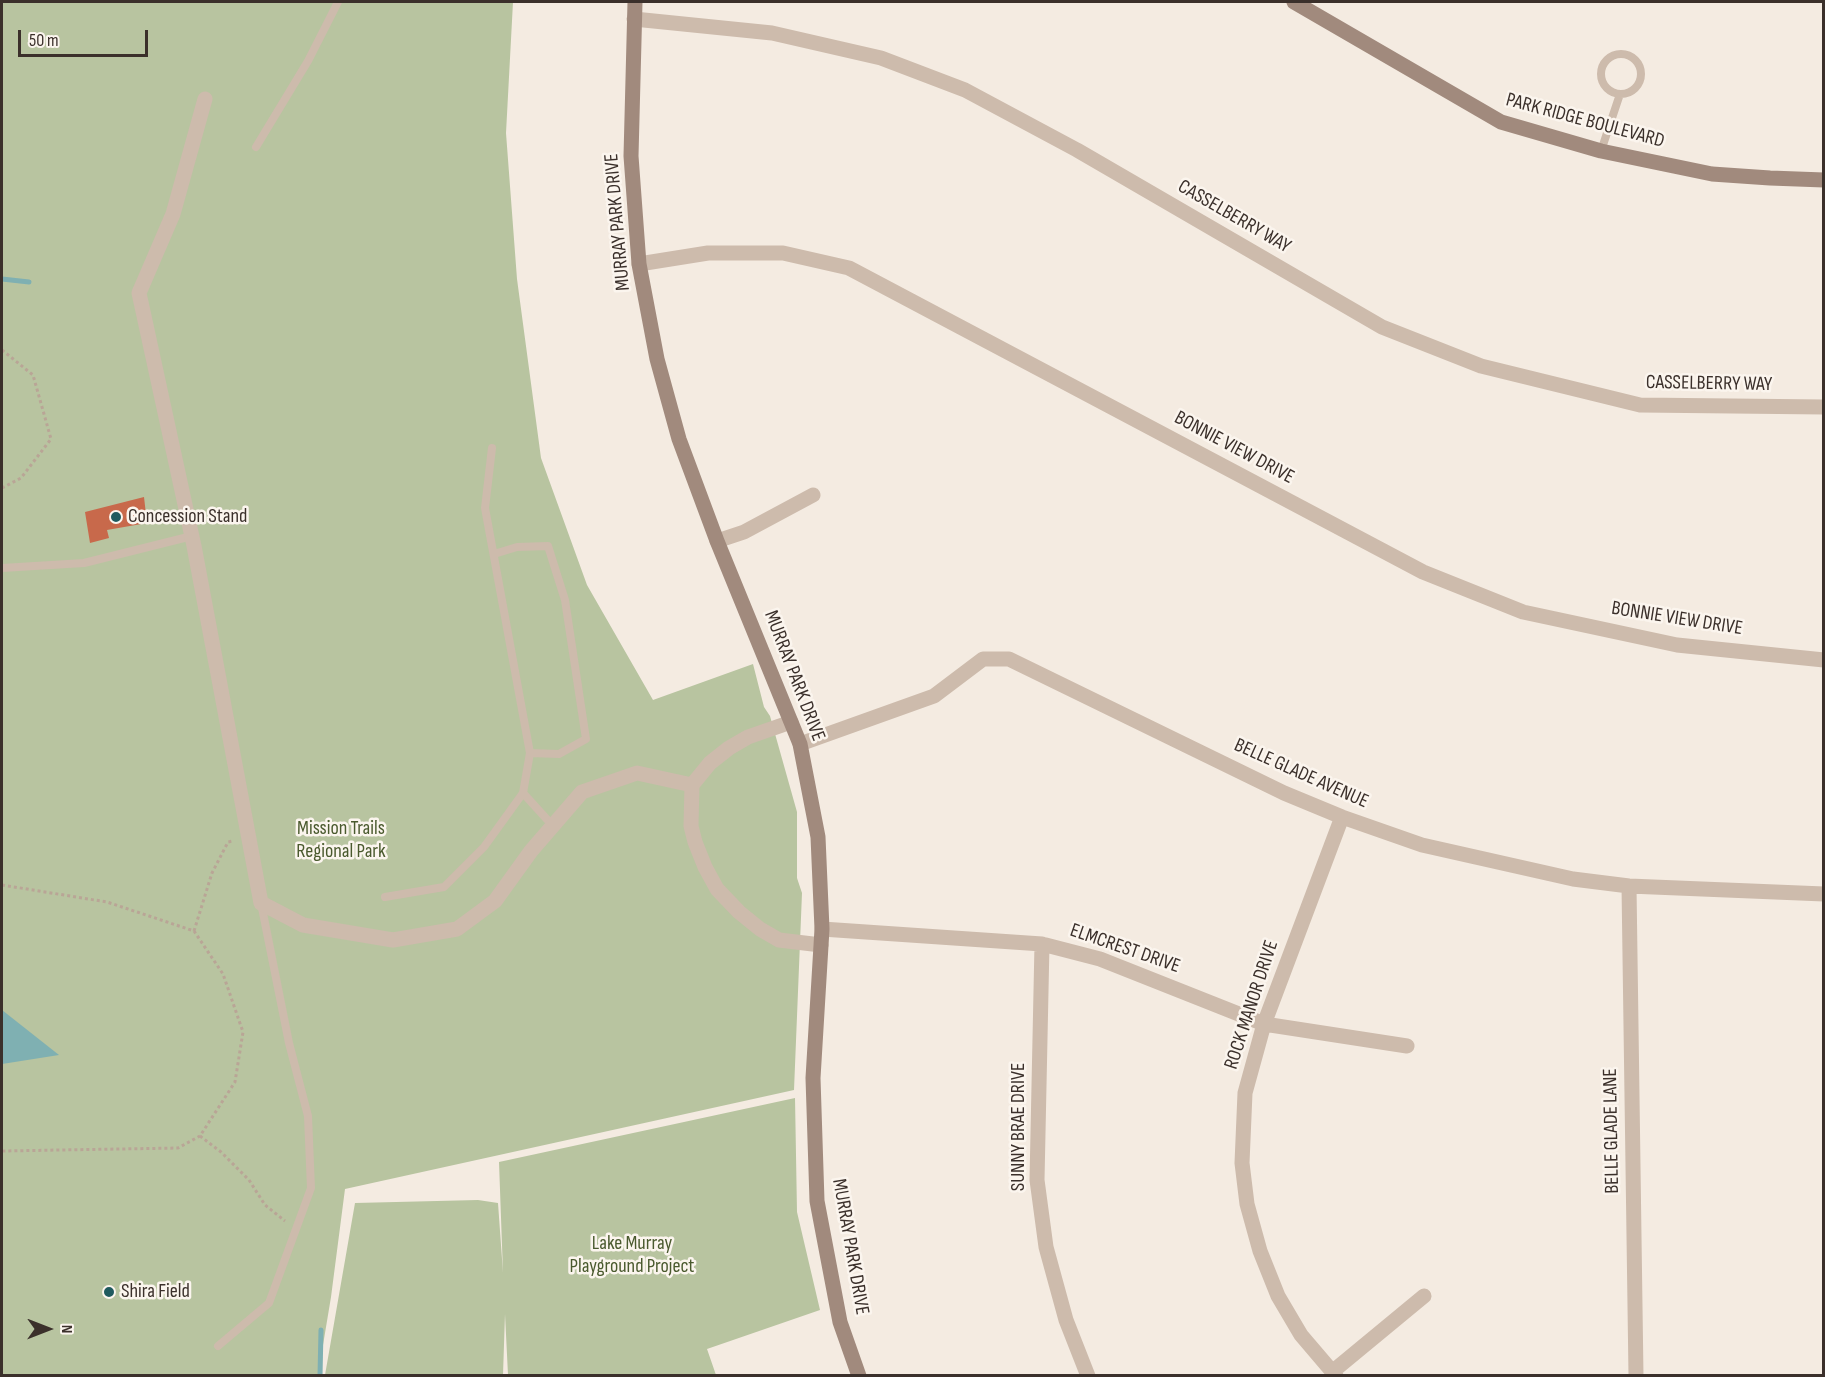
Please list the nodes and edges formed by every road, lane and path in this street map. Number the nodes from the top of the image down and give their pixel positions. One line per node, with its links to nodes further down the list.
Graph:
1 (338, 2): 7 (lane)
2 (635, 2): 4 (street, MURRAY PARK DRIVE)
3 (1294, 2): 8 (street, PARK RIDGE BOULEVARD)
4 (634, 19): 10 (street, MURRAY PARK DRIVE); 12 (street, CASSELBERRY WAY)
5 (1620, 94): 5 (lane); 8 (lane)
6 (205, 99): 16 (street)
7 (256, 147)
8 (1601, 151): 9 (street, PARK RIDGE BOULEVARD)
9 (1824, 180)
10 (639, 264): 17 (street, MURRAY PARK DRIVE); 20 (street, BONNIE VIEW DRIVE)
11 (2, 350): 14 (path)
12 (1824, 407)
13 (492, 448): 18 (lane)
14 (2, 488)
15 (813, 495): 17 (street)
16 (192, 536): 19 (lane); 28 (street)
17 (717, 541): 21 (street, MURRAY PARK DRIVE)
18 (494, 554): 23 (lane); 23 (lane)
19 (2, 568)
20 (1824, 660)
21 (791, 722): 22 (street, MURRAY PARK DRIVE); 24 (street)
22 (800, 744): 26 (street, BELLE GLADE AVENUE); 34 (street, MURRAY PARK DRIVE)
23 (530, 753): 25 (lane)
24 (692, 785): 27 (street); 37 (street)
25 (523, 793): 27 (lane); 32 (lane)
26 (1342, 817): 30 (street, BELLE GLADE AVENUE); 38 (street, ROCK MANOR DRIVE)
27 (553, 825): 33 (street)
28 (249, 836): 33 (street); 35 (path)
29 (2, 885): 35 (path)
30 (1629, 886): 31 (street, BELLE GLADE AVENUE); 48 (street, BELLE GLADE LANE)
31 (1824, 894)
32 (385, 897)
33 (261, 903): 42 (lane)
34 (822, 929): 36 (street, ELMCREST DRIVE); 37 (street, MURRAY PARK DRIVE)
35 (194, 931): 40 (path)
36 (1042, 944): 38 (street, ELMCREST DRIVE); 47 (street, SUNNY BRAE DRIVE)
37 (821, 945): 46 (street, MURRAY PARK DRIVE)
38 (1264, 1024): 39 (street, ELMCREST DRIVE); 45 (street, ROCK MANOR DRIVE)
39 (1407, 1046)
40 (200, 1136): 41 (path); 42 (path)
41 (2, 1151)
42 (296, 1230): 44 (lane)
43 (1424, 1296): 45 (street)
44 (218, 1346)
45 (1334, 1374)
46 (859, 1376)
47 (1088, 1376)
48 (1636, 1376)

